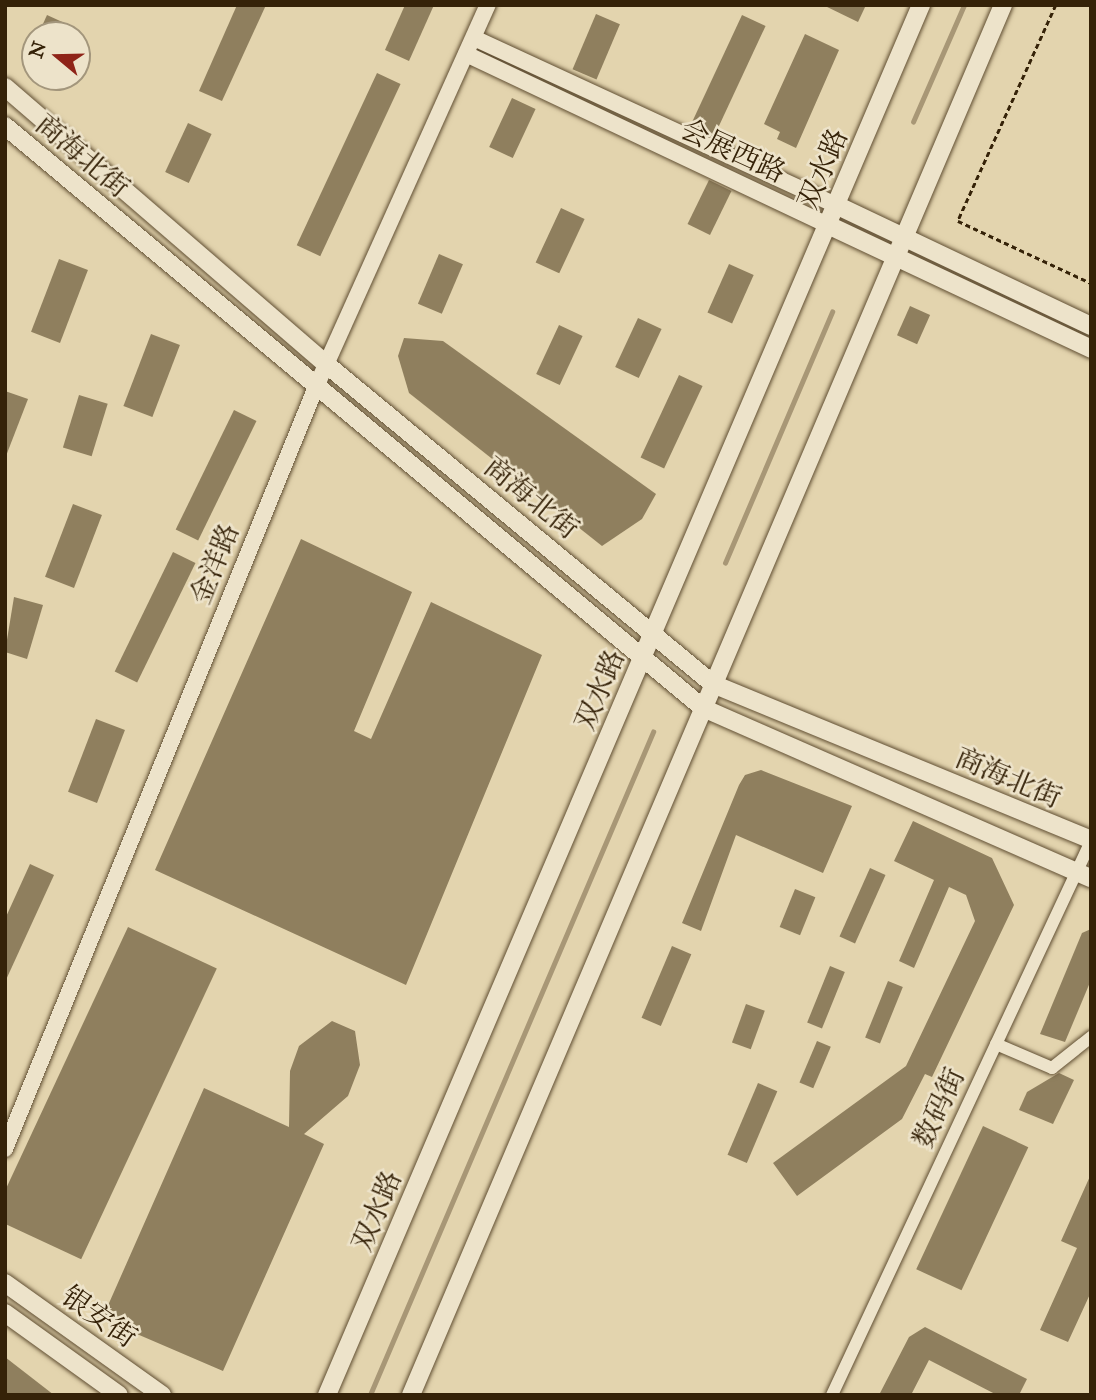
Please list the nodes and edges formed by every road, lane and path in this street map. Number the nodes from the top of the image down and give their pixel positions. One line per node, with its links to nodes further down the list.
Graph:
1 (488, 5): 5 (street, 金洋路)
2 (920, 5): 9 (main road, 双水路)
3 (1003, 5): 11 (main road)
4 (1056, 5): 13 (path)
5 (474, 38): 6 (street, 金洋路); 9 (street, 会展西路)
6 (466, 54): 10 (street, 会展西路); 16 (street, 金洋路)
7 (5, 87): 16 (main road, 商海北街)
8 (5, 126): 17 (main road, 商海北街)
9 (836, 205): 10 (main road, 双水路); 11 (main road, 会展西路)
10 (828, 225): 12 (main road, 会展西路); 18 (main road, 双水路)
11 (903, 237): 12 (main road); 14 (main road, 会展西路)
12 (895, 257): 15 (main road, 会展西路); 20 (main road)
13 (1091, 283)
14 (1091, 326)
15 (1091, 349)
16 (326, 364): 17 (street, 金洋路); 18 (main road, 商海北街)
17 (316, 387): 19 (main road, 商海北街); 26 (street, 金洋路)
18 (654, 632): 19 (main road, 双水路); 20 (main road, 商海北街)
19 (641, 660): 21 (main road, 商海北街); 31 (main road, 双水路)
20 (713, 684): 21 (main road); 22 (main road, 商海北街)
21 (704, 708): 23 (main road, 商海北街); 32 (main road)
22 (1091, 841): 23 (street, 数码街)
23 (1084, 875): 25 (street, 数码街)
24 (1091, 1037): 25 (street)
25 (996, 1044): 33 (street, 数码街)
26 (5, 1149)
27 (5, 1283): 30 (main road, 银安街)
28 (5, 1313): 29 (main road, 银安街)
29 (119, 1395)
30 (162, 1395)
31 (327, 1395)
32 (411, 1395)
33 (832, 1395)

